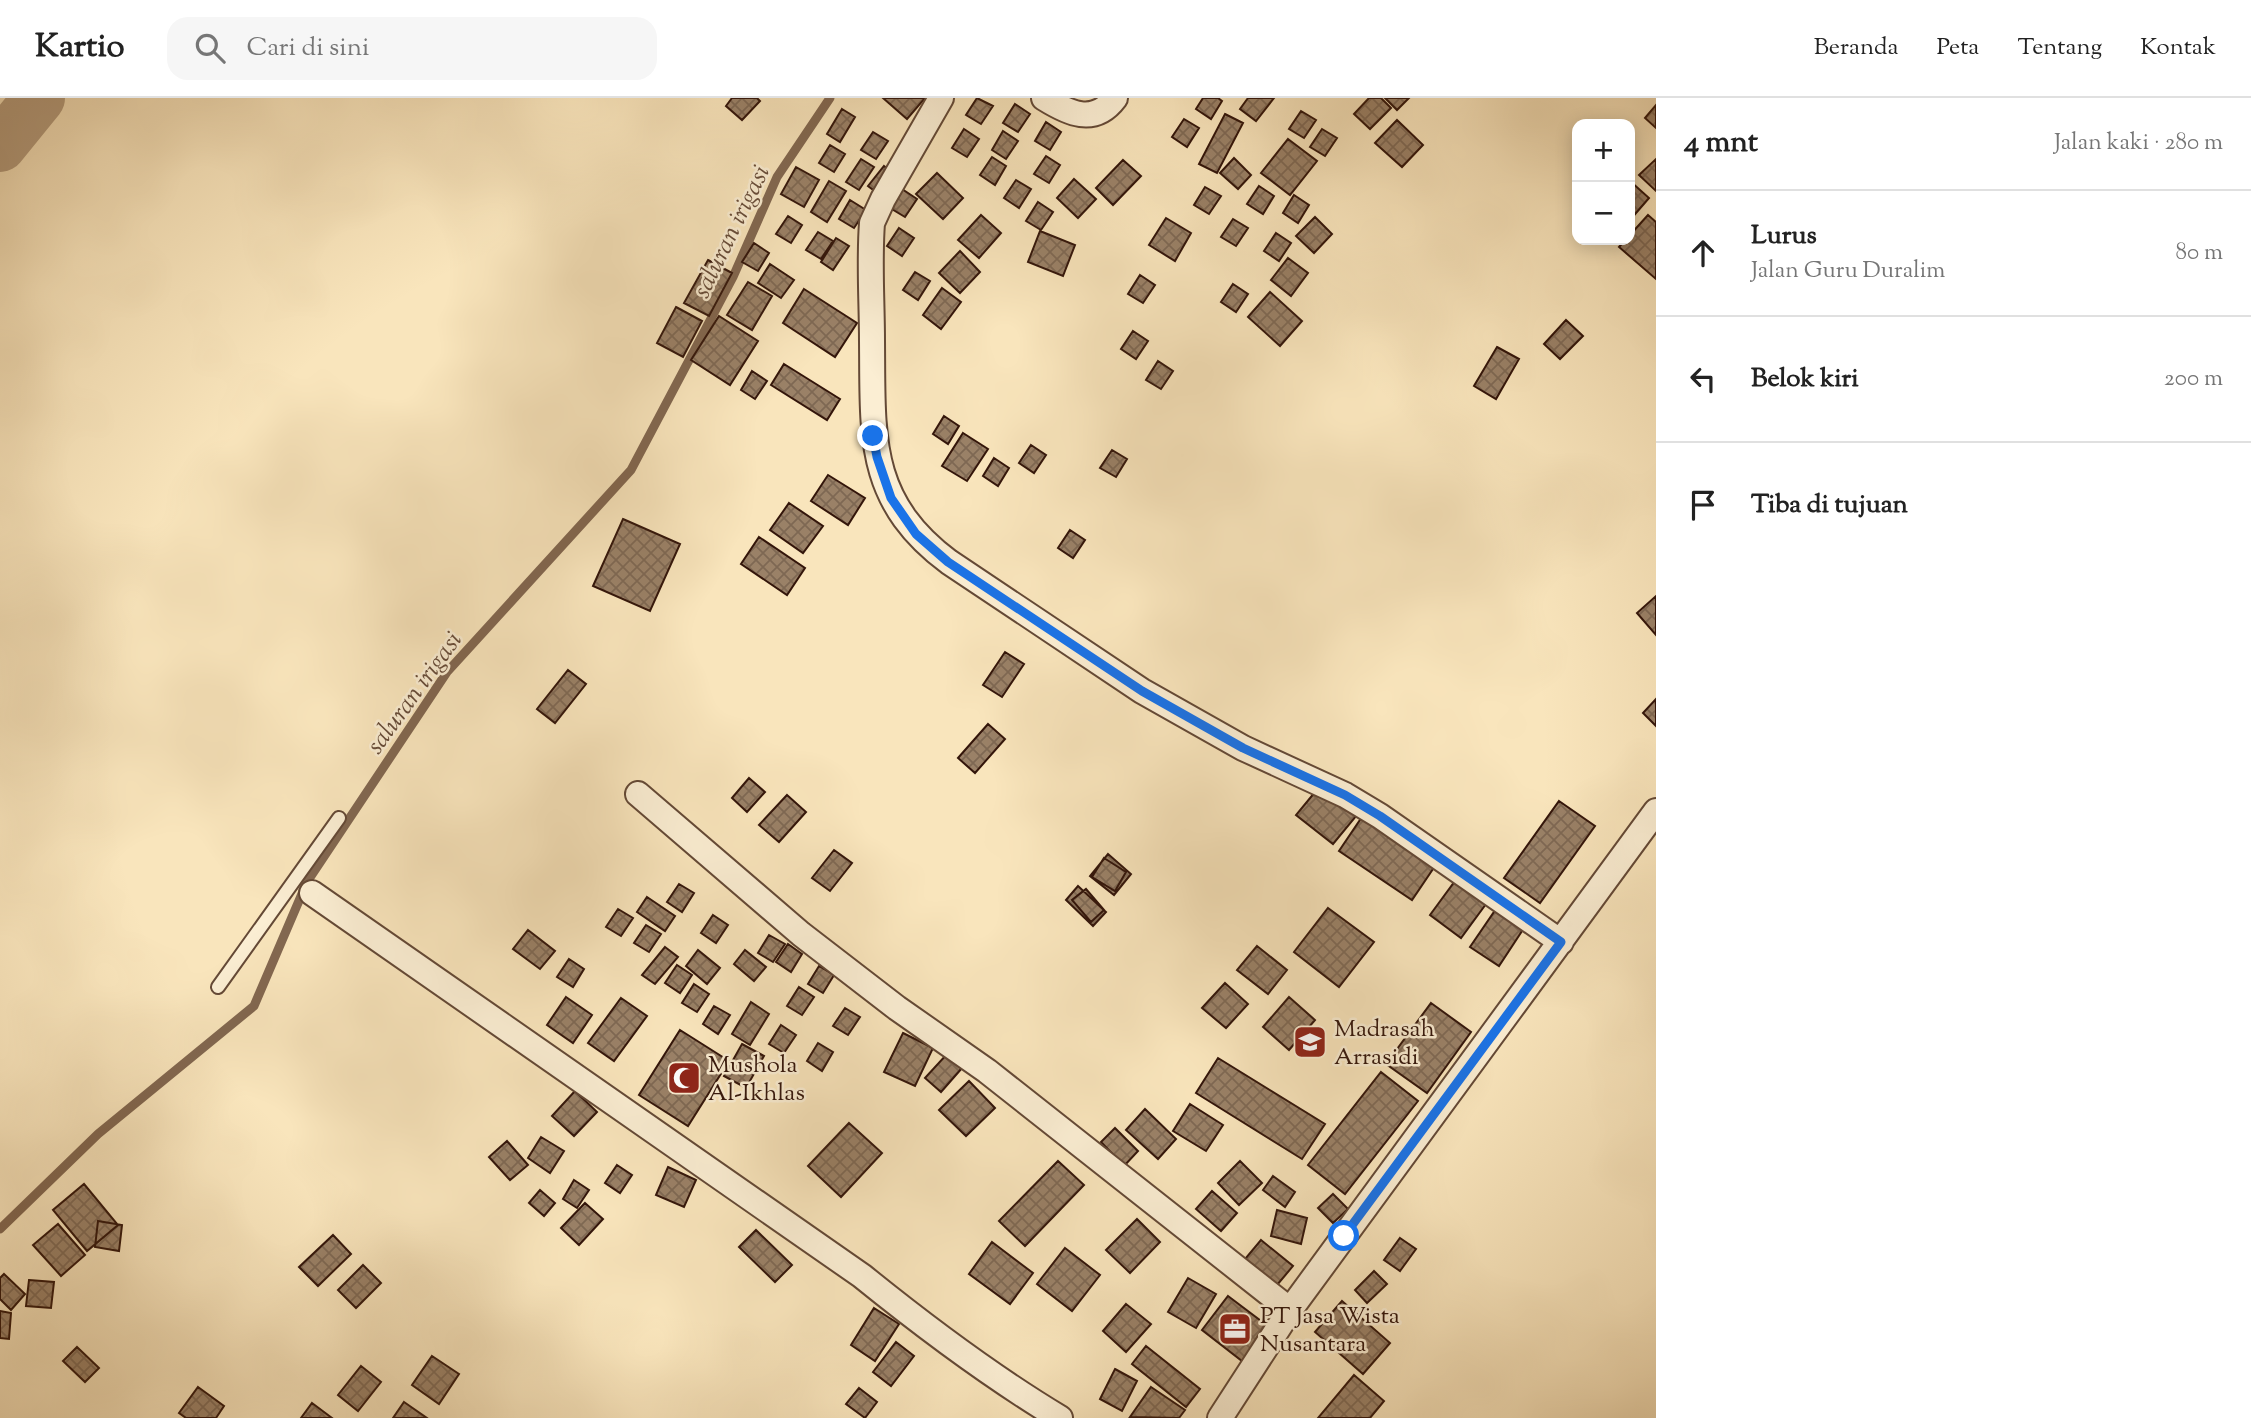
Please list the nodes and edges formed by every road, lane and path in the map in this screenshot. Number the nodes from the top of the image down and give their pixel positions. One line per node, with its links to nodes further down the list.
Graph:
1 (941, 98): 8 (street)
2 (1044, 98): 3 (street)
3 (1115, 98)
4 (638, 794): 10 (street)
5 (1656, 811): 8 (street)
6 (339, 818): 7 (lane)
7 (303, 887): 9 (lane); 11 (street)
8 (1561, 942): 10 (street)
9 (218, 987)
10 (1290, 1310): 12 (street)
11 (1060, 1418)
12 (1220, 1418)

